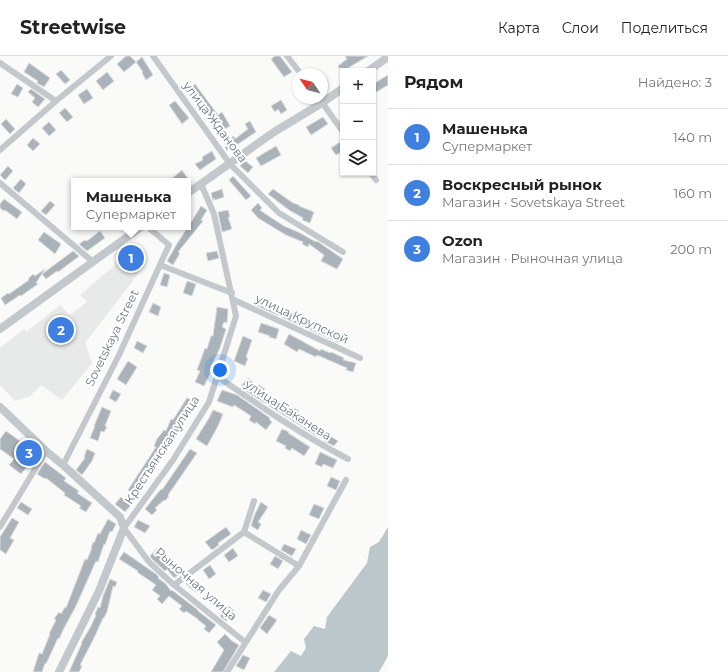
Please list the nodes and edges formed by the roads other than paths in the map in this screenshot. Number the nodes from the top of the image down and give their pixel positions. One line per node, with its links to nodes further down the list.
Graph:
1 (111, 56): 10 (street)
2 (153, 56): 15 (street, улица Жданова)
3 (287, 56): 6 (street)
4 (388, 56): 7 (street)
5 (0, 63): 10 (street)
6 (296, 68)
7 (372, 68)
8 (340, 90): 9 (street)
9 (328, 96)
10 (56, 101): 14 (street)
11 (314, 104): 15 (street)
12 (323, 104): 13 (street)
13 (340, 128)
14 (0, 150)
15 (230, 164): 19 (street); 23 (street, улица Жданова)
16 (374, 176): 17 (street)
17 (376, 180)
18 (0, 183): 24 (street)
19 (201, 184): 20 (street); 26 (street, Крестьянская улица)
20 (191, 192)
21 (137, 230): 24 (street)
22 (152, 230): 25 (street, Sovetskaya Street)
23 (343, 252)
24 (92, 261): 27 (street)
25 (160, 265): 26 (street, улица Крупской); 33 (street, Sovetskaya Street)
26 (233, 297): 28 (street, улица Крупской); 29 (street, Крестьянская улица)
27 (0, 328)
28 (360, 358)
29 (218, 377): 32 (street, улица Баканева); 37 (street, Крестьянская улица)
30 (0, 406): 31 (street, Рыночная улица)
31 (46, 452): 33 (street, Рыночная улица); 36 (street)
32 (348, 460)
33 (64, 465): 37 (street, Рыночная улица)
34 (346, 480): 39 (street)
35 (254, 501): 38 (street)
36 (0, 527)
37 (124, 528): 40 (street, Рыночная улица); 42 (street, Крестьянская улица)
38 (244, 532): 39 (street); 40 (street)
39 (299, 566): 41 (street)
40 (174, 585): 41 (street, Рыночная улица)
41 (245, 642): 43 (street)
42 (59, 672)
43 (227, 672)

